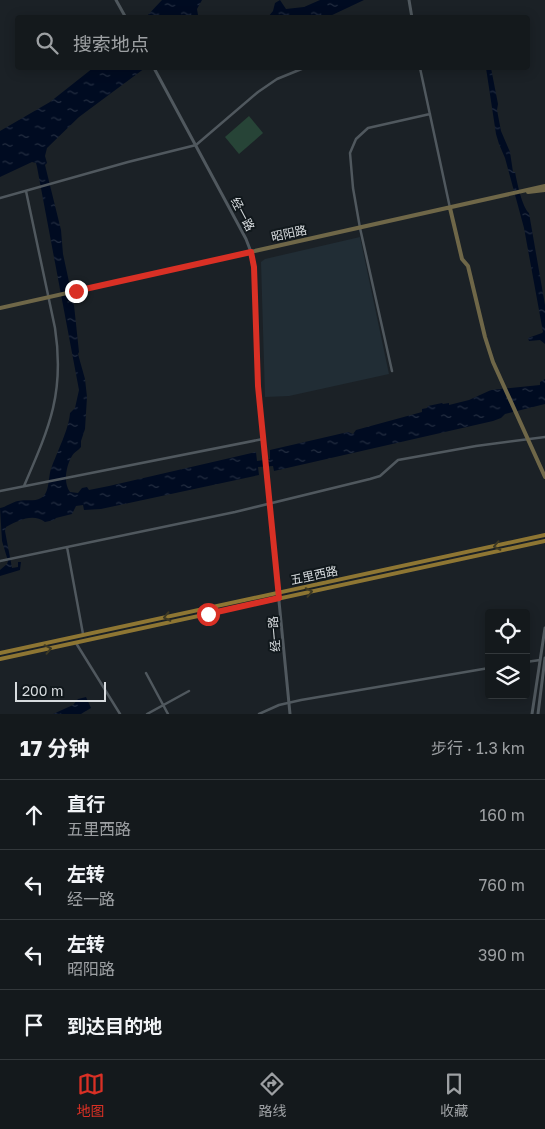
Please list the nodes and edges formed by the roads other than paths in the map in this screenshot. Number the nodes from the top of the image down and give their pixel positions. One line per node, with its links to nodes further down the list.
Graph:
1 (116, 0): 3 (street)
2 (409, 0): 4 (street)
3 (124, 15)
4 (412, 15)
5 (155, 70): 9 (street, 经一路)
6 (299, 70): 9 (street)
7 (420, 70): 8 (street)
8 (430, 114): 15 (street); 16 (street)
9 (196, 145): 12 (street); 17 (street, 经一路)
10 (545, 186): 13 (main road, 昭阳路)
11 (545, 190): 13 (main road, 昭阳路)
12 (26, 191): 14 (street); 18 (street)
13 (523, 192): 15 (main road, 昭阳路)
14 (0, 198)
15 (450, 208): 16 (main road, 昭阳路); 23 (main road)
16 (360, 228): 17 (main road, 昭阳路); 20 (street)
17 (251, 252): 18 (main road, 昭阳路); 22 (street, 经一路)
18 (48, 298): 19 (main road, 昭阳路); 25 (street)
19 (0, 308)
20 (392, 371)
21 (545, 437): 23 (street)
22 (263, 439): 25 (street); 27 (street, 经一路)
23 (528, 440): 24 (main road); 27 (street)
24 (545, 477)
25 (24, 486): 26 (street)
26 (0, 491)
27 (270, 503): 30 (street); 32 (street, 经一路)
28 (545, 535): 32 (main road, 五里西路, one-way to 32)
29 (545, 541): 33 (main road, 五里西路, one-way to 29)
30 (67, 547): 31 (street); 35 (street)
31 (0, 562)
32 (278, 593): 33 (street, 经一路); 35 (main road, 五里西路, one-way to 35)
33 (279, 598): 36 (main road, 五里西路); 45 (street, 经一路)
34 (545, 628): 40 (street)
35 (83, 635): 37 (main road, 五里西路)
36 (76, 643): 39 (main road, 五里西路, one-way to 36); 47 (street)
37 (0, 653)
38 (545, 658): 53 (street)
39 (0, 659)
40 (540, 660): 41 (street); 52 (street)
41 (530, 661)
42 (485, 669): 45 (street)
43 (146, 673): 46 (street)
44 (189, 691): 46 (street)
45 (289, 703): 50 (street); 51 (street, 经一路)
46 (164, 705): 48 (street); 49 (street)
47 (120, 714)
48 (147, 714)
49 (168, 714)
50 (259, 714)
51 (290, 714)
52 (532, 714)
53 (538, 714)

